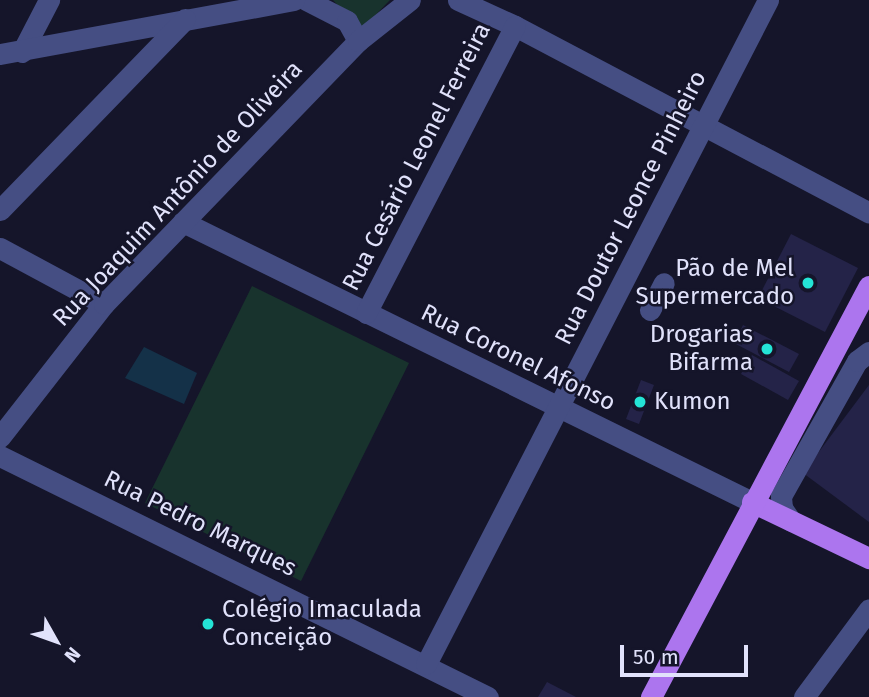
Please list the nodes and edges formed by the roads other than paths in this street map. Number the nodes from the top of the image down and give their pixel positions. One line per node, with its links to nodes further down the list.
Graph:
1 (49, 0): 11 (street)
2 (294, 0): 7 (street)
3 (306, 0): 10 (street)
4 (410, 0): 10 (street, Rua Joaquim Antônio de Oliveira)
5 (457, 0): 9 (street)
6 (768, 0): 13 (street, Rua Doutor Leonce Pinheiro)
7 (255, 4): 8 (street)
8 (185, 19): 11 (street); 14 (street)
9 (515, 26): 13 (street); 22 (street, Rua Cesário Leonel Ferreira)
10 (358, 41): 16 (street, Rua Joaquim Antônio de Oliveira)
11 (22, 52): 12 (street)
12 (0, 54)
13 (702, 127): 15 (street); 26 (street, Rua Doutor Leonce Pinheiro)
14 (0, 210)
15 (869, 213)
16 (183, 222): 20 (street, Rua Joaquim Antônio de Oliveira); 22 (street, Rua Coronel Afonso)
17 (0, 248): 20 (street)
18 (664, 283): 21 (street)
19 (869, 286): 29 (main road)
20 (104, 303): 27 (street, Rua Joaquim Antônio de Oliveira)
21 (650, 310)
22 (366, 313): 26 (street, Rua Coronel Afonso)
23 (869, 340): 24 (street)
24 (869, 347)
25 (869, 352): 30 (street)
26 (558, 408): 29 (street, Rua Coronel Afonso); 34 (street, Rua Doutor Leonce Pinheiro)
27 (0, 438)
28 (0, 456): 34 (street, Rua Pedro Marques)
29 (752, 502): 30 (main road, Rua Coronel Afonso); 31 (main road)
30 (791, 521): 31 (main road); 32 (main road, Rua Coronel Afonso)
31 (724, 558): 36 (main road)
32 (869, 558)
33 (869, 609): 37 (street)
34 (426, 664): 35 (street, Rua Pedro Marques)
35 (488, 697)
36 (652, 697)
37 (804, 697)

